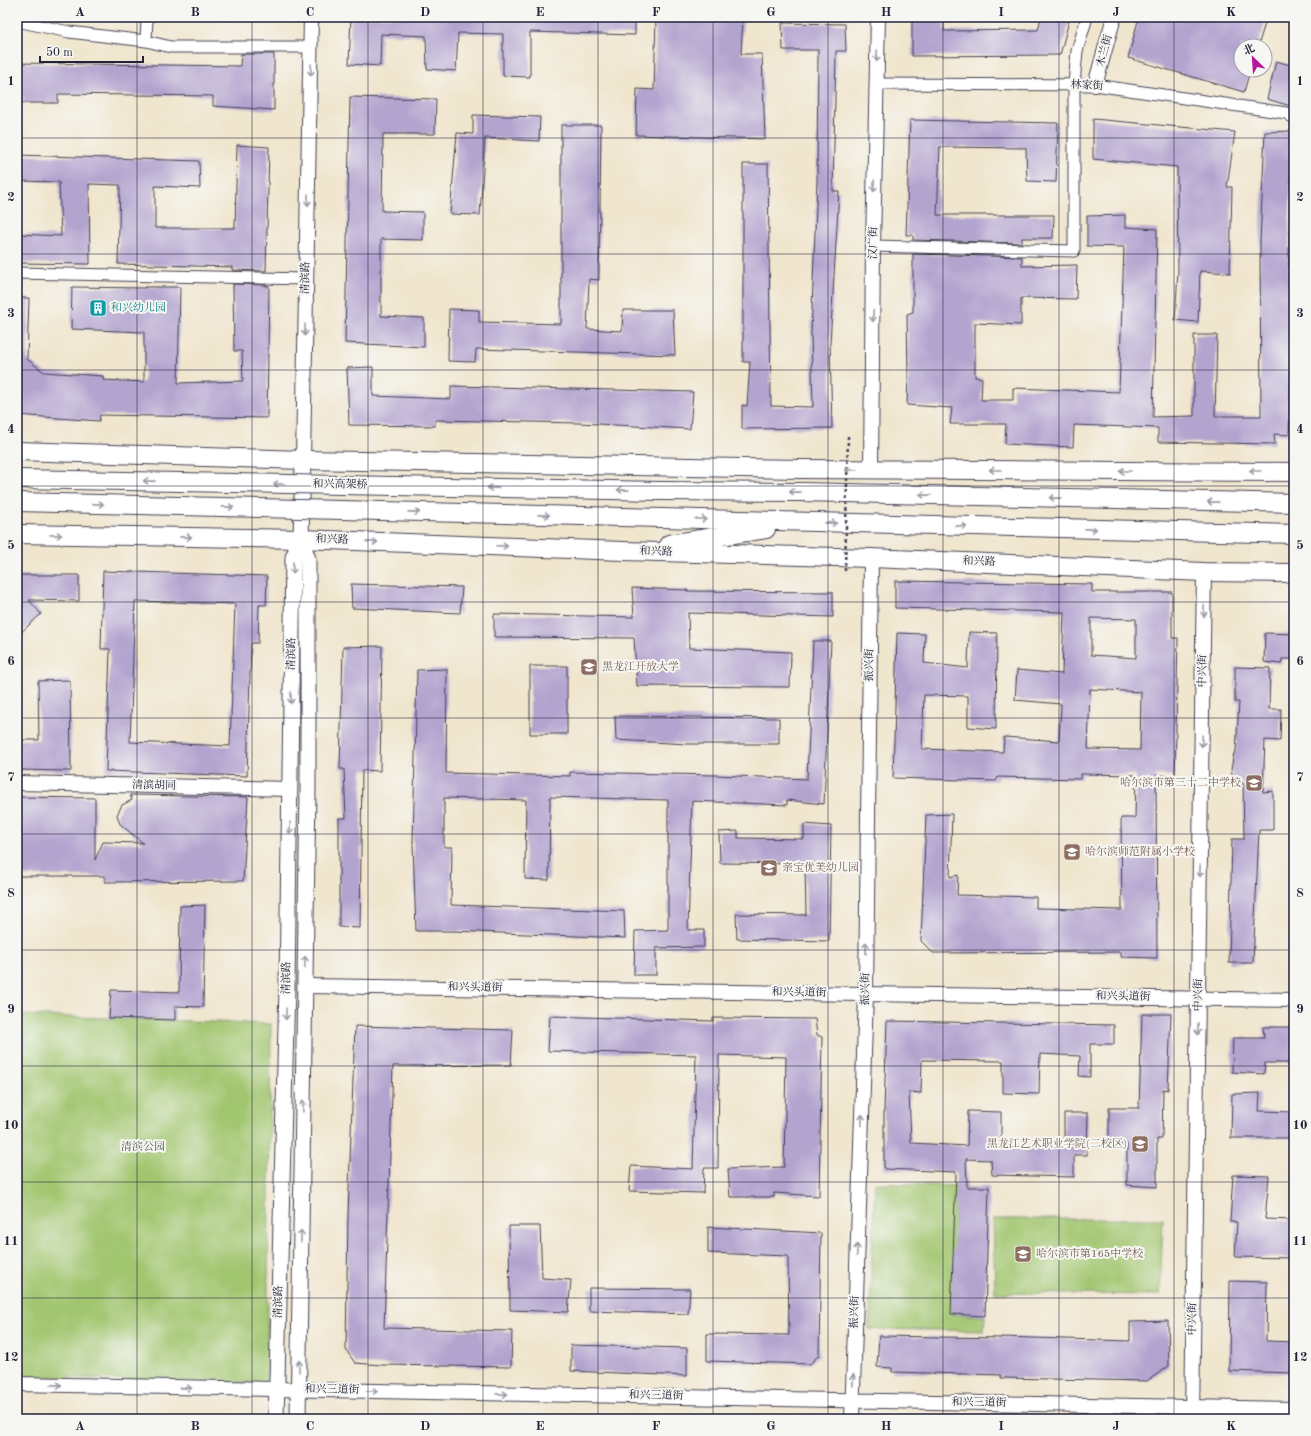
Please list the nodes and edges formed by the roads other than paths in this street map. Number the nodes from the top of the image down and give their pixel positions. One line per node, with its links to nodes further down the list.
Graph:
1 (147, 17): 7 (street)
2 (311, 17): 8 (street, 清滨路)
3 (878, 17): 9 (street, 汉广街, one-way to 9)
4 (1087, 17): 10 (street)
5 (1114, 17): 11 (street, 木兰街)
6 (17, 21): 7 (street)
7 (146, 41): 8 (street)
8 (311, 47): 15 (street, 清滨路, one-way to 15)
9 (876, 84): 10 (street, 林家街); 13 (street, 汉广街, one-way to 13)
10 (1074, 84): 11 (street, 林家街); 13 (street)
11 (1096, 85): 12 (street, 林家街)
12 (1294, 118)
13 (874, 246): 19 (street, 汉广街, one-way to 19)
14 (17, 273): 15 (street)
15 (306, 279): 17 (street, 清滨路, one-way to 17)
16 (20, 450): 17 (highway)
17 (303, 460): 18 (highway); 28 (main road, 清滨路)
18 (801, 469): 19 (highway, one-way to 18); 22 (highway)
19 (871, 470): 20 (highway, one-way to 19)
20 (1294, 472)
21 (17, 479): 22 (highway, 和兴高架桥, one-way to 21, bridge)
22 (662, 491): 24 (highway, one-way to 22)
23 (17, 502): 25 (highway, one-way to 25, bridge)
24 (1294, 503)
25 (811, 522): 26 (highway, one-way to 26); 29 (highway)
26 (1294, 534)
27 (22, 537): 28 (highway, 和兴路, one-way to 28)
28 (301, 539): 29 (highway, 和兴路, one-way to 29); 34 (main road, 清滨路, one-way to 34); 35 (main road, 清滨路, one-way to 28)
29 (623, 551): 30 (highway, 和兴路)
30 (871, 558): 31 (highway, 和兴路); 36 (street, 振兴街, one-way to 30)
31 (1204, 572): 32 (highway, 和兴路); 37 (street, 中兴街, one-way to 37)
32 (1294, 573)
33 (17, 783): 34 (street, 清滨胡同)
34 (290, 789): 40 (main road, 清滨路, one-way to 40)
35 (305, 986): 36 (street, 和兴头道街); 41 (main road, 清滨路, one-way to 35)
36 (866, 994): 37 (street, 和兴头道街); 42 (street, 振兴街, one-way to 36)
37 (1199, 998): 38 (street, 和兴头道街); 44 (street, 中兴街, one-way to 44)
38 (1294, 1000)
39 (17, 1384): 40 (street, 和兴三道街, one-way to 40)
40 (277, 1389): 41 (street, 和兴三道街); 45 (main road, 清滨路)
41 (299, 1390): 42 (street, 和兴三道街, one-way to 42); 46 (main road, 清滨路)
42 (852, 1400): 44 (street, 和兴三道街); 47 (street, 振兴街)
43 (1294, 1409): 44 (street, 和兴三道街)
44 (1192, 1413)
45 (276, 1419)
46 (298, 1419)
47 (852, 1419)

